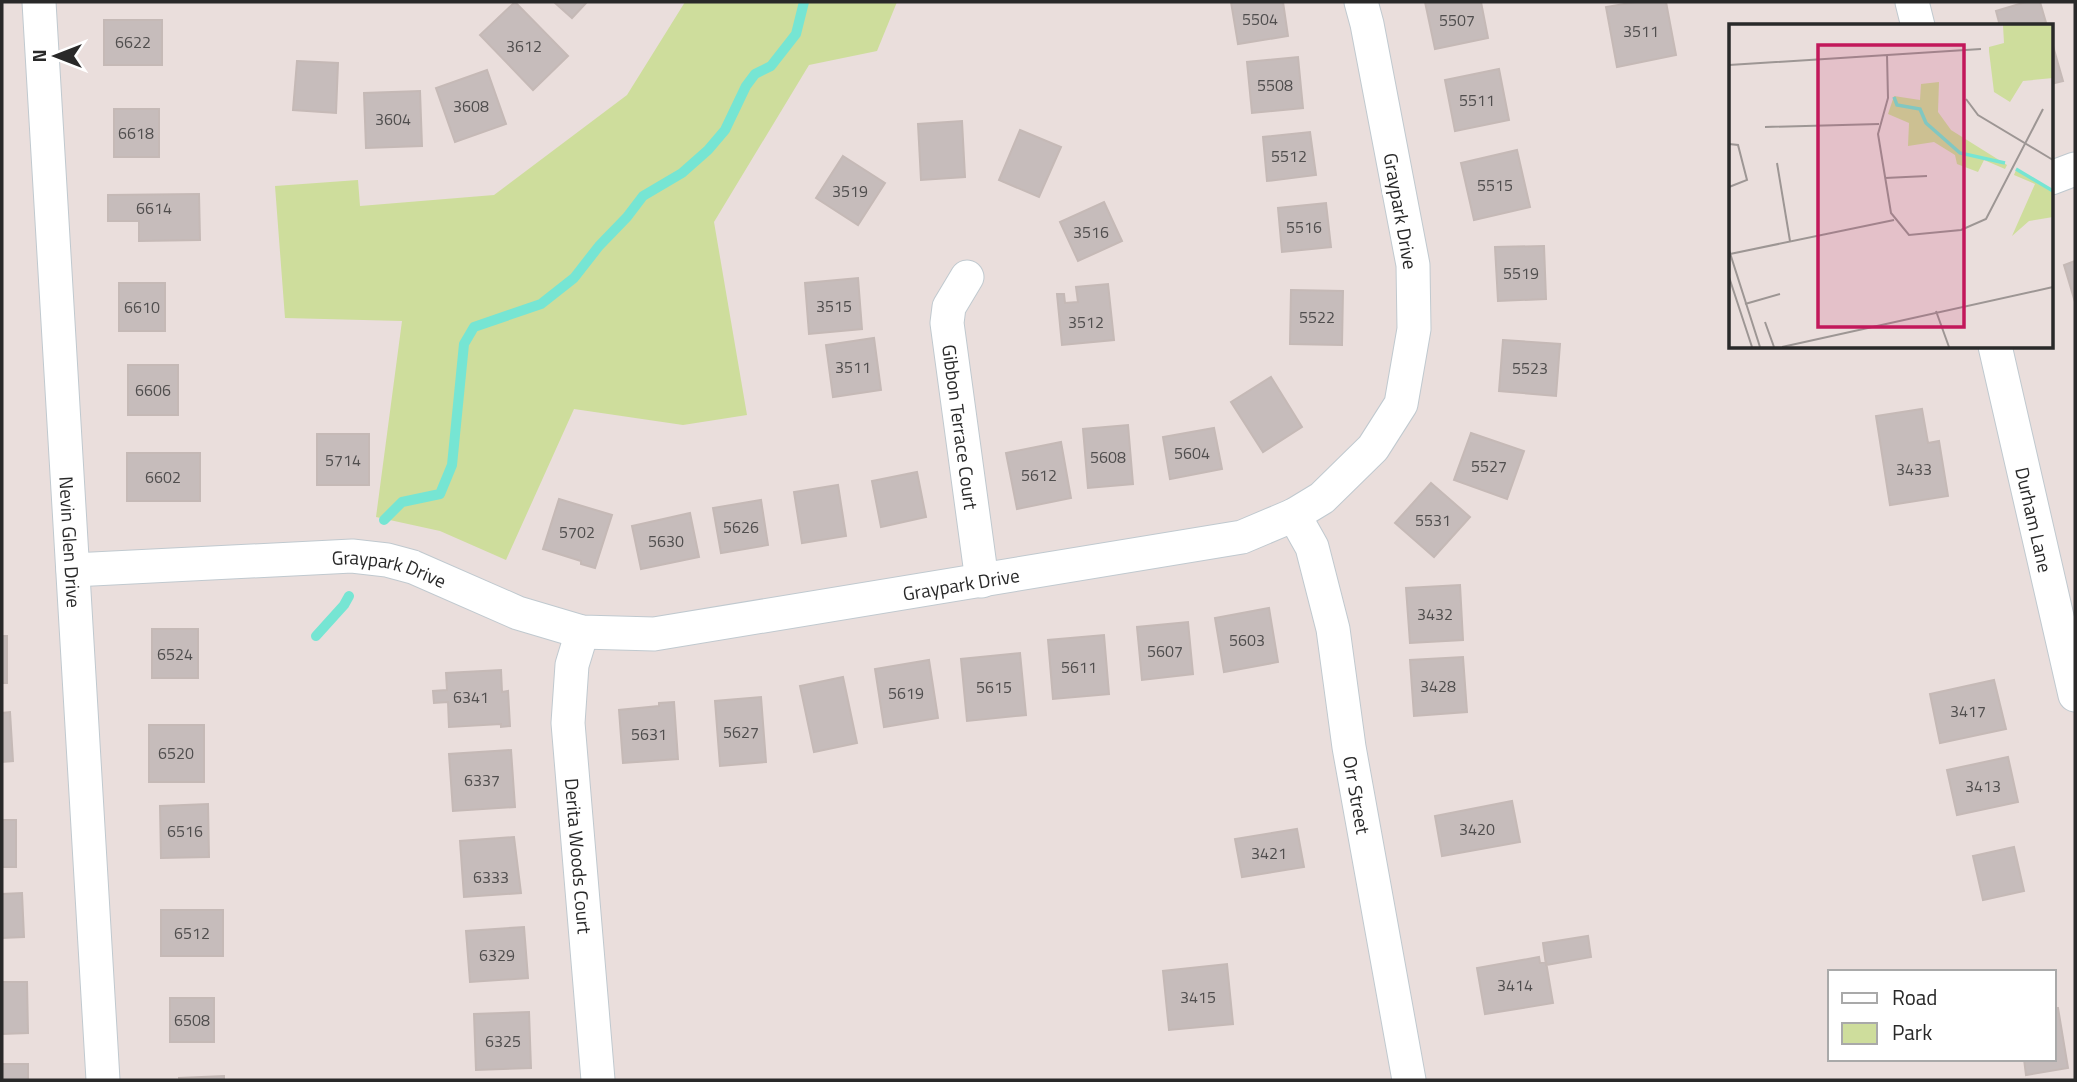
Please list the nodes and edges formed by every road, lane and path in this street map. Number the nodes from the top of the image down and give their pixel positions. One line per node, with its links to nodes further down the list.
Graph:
1 (39, 2): 10 (street, Nevin Glen Drive)
2 (1361, 2): 9 (street, Graypark Drive)
3 (1912, 2): 4 (street)
4 (1918, 24)
5 (2075, 169): 6 (street)
6 (2052, 178)
7 (967, 276): 11 (street, Gibbon Terrace Court)
8 (1995, 348): 13 (street, Durham Lane)
9 (1294, 515): 11 (street, Graypark Drive); 16 (street, Orr Street)
10 (73, 570): 12 (street, Graypark Drive); 14 (street, Nevin Glen Drive)
11 (982, 581): 12 (street, Graypark Drive)
12 (582, 632): 15 (street, Derita Woods Court)
13 (2075, 695)
14 (103, 1080)
15 (598, 1080)
16 (1409, 1080)

